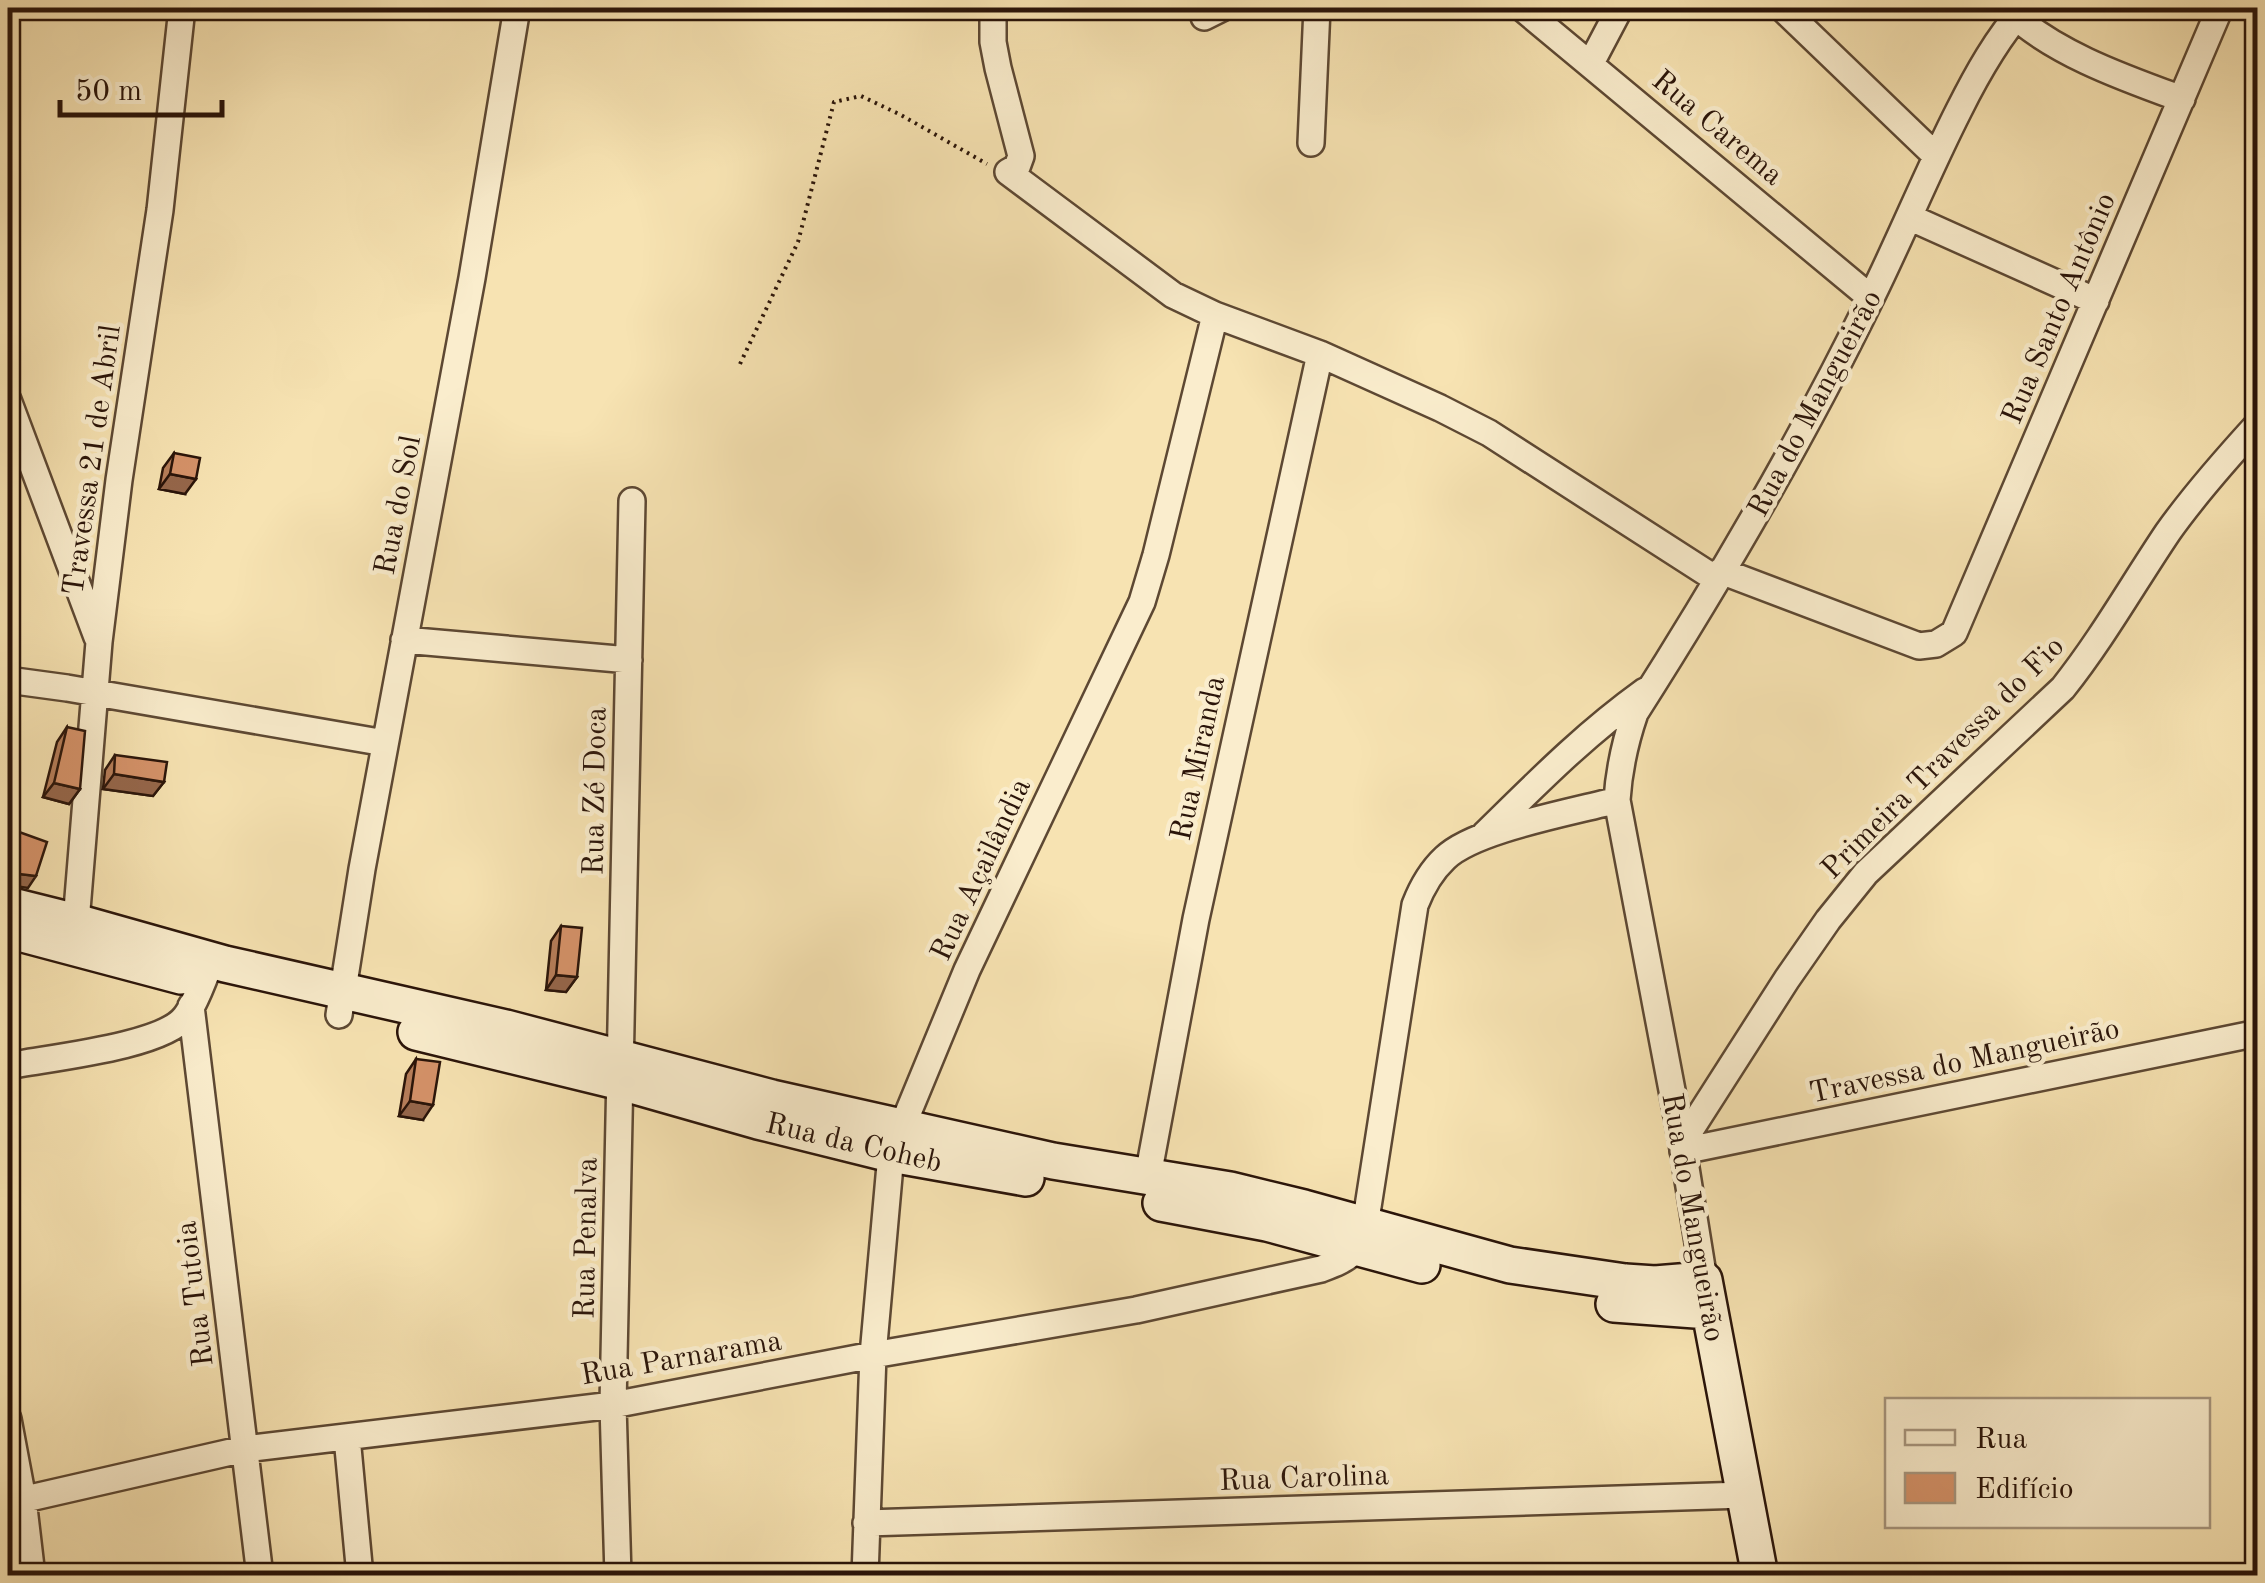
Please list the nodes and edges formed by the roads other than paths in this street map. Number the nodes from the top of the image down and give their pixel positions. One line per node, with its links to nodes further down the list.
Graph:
1 (182, 8): 24 (street, Travessa 21 de Abril)
2 (517, 8): 23 (street, Rua do Sol)
3 (993, 8): 17 (street)
4 (1317, 8): 12 (street)
5 (1522, 8): 10 (street, Rua Carema)
6 (1620, 8): 10 (street)
7 (1782, 8): 13 (street)
8 (2220, 8): 11 (street, Rua Santo Antônio)
9 (2015, 11): 11 (street); 13 (street, Rua do Mangueirão)
10 (1590, 64): 15 (street, Rua Carema)
11 (2182, 99): 16 (street, Rua Santo Antônio)
12 (1311, 143)
13 (1936, 156): 14 (street, Rua do Mangueirão)
14 (1909, 217): 15 (street, Rua do Mangueirão); 16 (street)
15 (1872, 298): 22 (street, Rua do Mangueirão)
16 (2096, 301): 22 (street, Rua Santo Antônio)
17 (1215, 315): 18 (street); 40 (street, Rua Açailândia)
18 (1320, 354): 22 (street); 42 (street, Rua Miranda)
19 (9, 408): 24 (street)
20 (2258, 424): 41 (street, Primeira Travessa do Fio)
21 (632, 501): 25 (street, Rua Zé Doca)
22 (1719, 575): 27 (street, Rua do Mangueirão)
23 (404, 640): 25 (street); 29 (street, Rua do Sol)
24 (100, 642): 28 (street, Travessa 21 de Abril)
25 (630, 660): 39 (street, Rua Zé Doca)
26 (8, 680): 28 (street)
27 (1653, 685): 30 (street, Rua do Mangueirão); 31 (street)
28 (97, 693): 29 (street); 33 (street, Travessa 21 de Abril)
29 (385, 743): 36 (street, Rua do Sol)
30 (1618, 800): 31 (street); 41 (street, Rua do Mangueirão)
31 (1484, 835): 43 (street)
32 (8, 905): 33 (street, Rua da Coheb)
33 (76, 922): 35 (street, Rua da Coheb)
34 (8, 930): 35 (street, Rua da Coheb)
35 (202, 983): 36 (street, Rua da Coheb); 38 (street); 49 (street, Rua Tutoia)
36 (340, 1002): 39 (street, Rua da Coheb)
37 (2258, 1033): 41 (street, Travessa do Mangueirão)
38 (8, 1066)
39 (620, 1069): 40 (street, Rua da Coheb); 46 (street, Rua Penalva)
40 (898, 1141): 42 (street, Rua da Coheb); 43 (street, Rua da Coheb); 45 (street, Rua Açailândia)
41 (1682, 1147): 44 (street, Rua do Mangueirão)
42 (1148, 1176): 43 (street, Rua da Coheb)
43 (1362, 1238): 44 (street, Rua da Coheb); 45 (street, Rua Parnarama)
44 (1707, 1296): 50 (street, Rua do Mangueirão)
45 (873, 1355): 46 (street, Rua Parnarama); 52 (street, Rua Açailândia)
46 (613, 1405): 48 (street, Rua Parnarama); 56 (street, Rua Penalva)
47 (8, 1419): 51 (street)
48 (348, 1437): 49 (street, Rua Parnarama); 55 (street)
49 (244, 1450): 51 (street, Rua Parnarama); 54 (street, Rua Tutoia)
50 (1744, 1495): 52 (street, Rua Carolina); 58 (street, Rua do Mangueirão)
51 (15, 1501): 53 (street)
52 (866, 1524): 57 (street, Rua Açailândia)
53 (32, 1576)
54 (260, 1576)
55 (360, 1576)
56 (618, 1576)
57 (866, 1576)
58 (1760, 1576)

